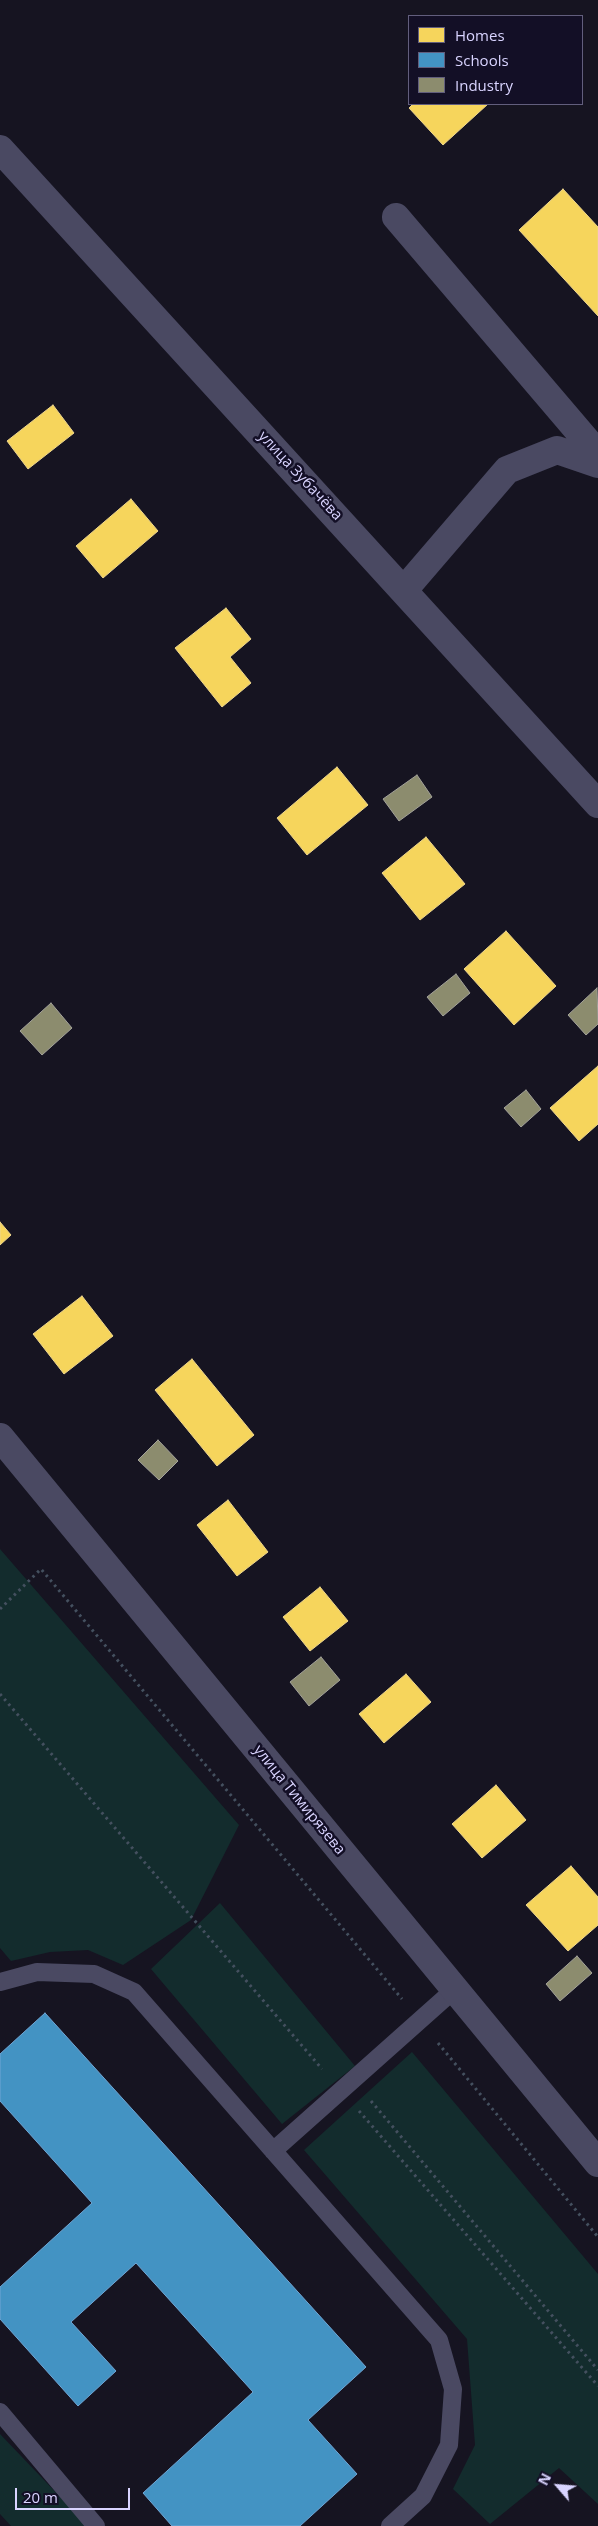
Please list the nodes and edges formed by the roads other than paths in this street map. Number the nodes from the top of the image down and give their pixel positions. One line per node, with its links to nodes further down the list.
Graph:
1 (0, 149): 5 (street, улица Зубачёва)
2 (396, 217): 3 (street)
3 (598, 454)
4 (598, 464): 5 (street)
5 (404, 590): 6 (street, улица Зубачёва)
6 (598, 804)
7 (0, 1437): 9 (street, улица Тимирязева)
8 (0, 1982): 10 (lane)
9 (454, 1989): 10 (lane); 11 (street, улица Тимирязева)
10 (273, 2151): 14 (lane)
11 (598, 2163)
12 (0, 2412): 13 (lane)
13 (96, 2526)
14 (390, 2526)

